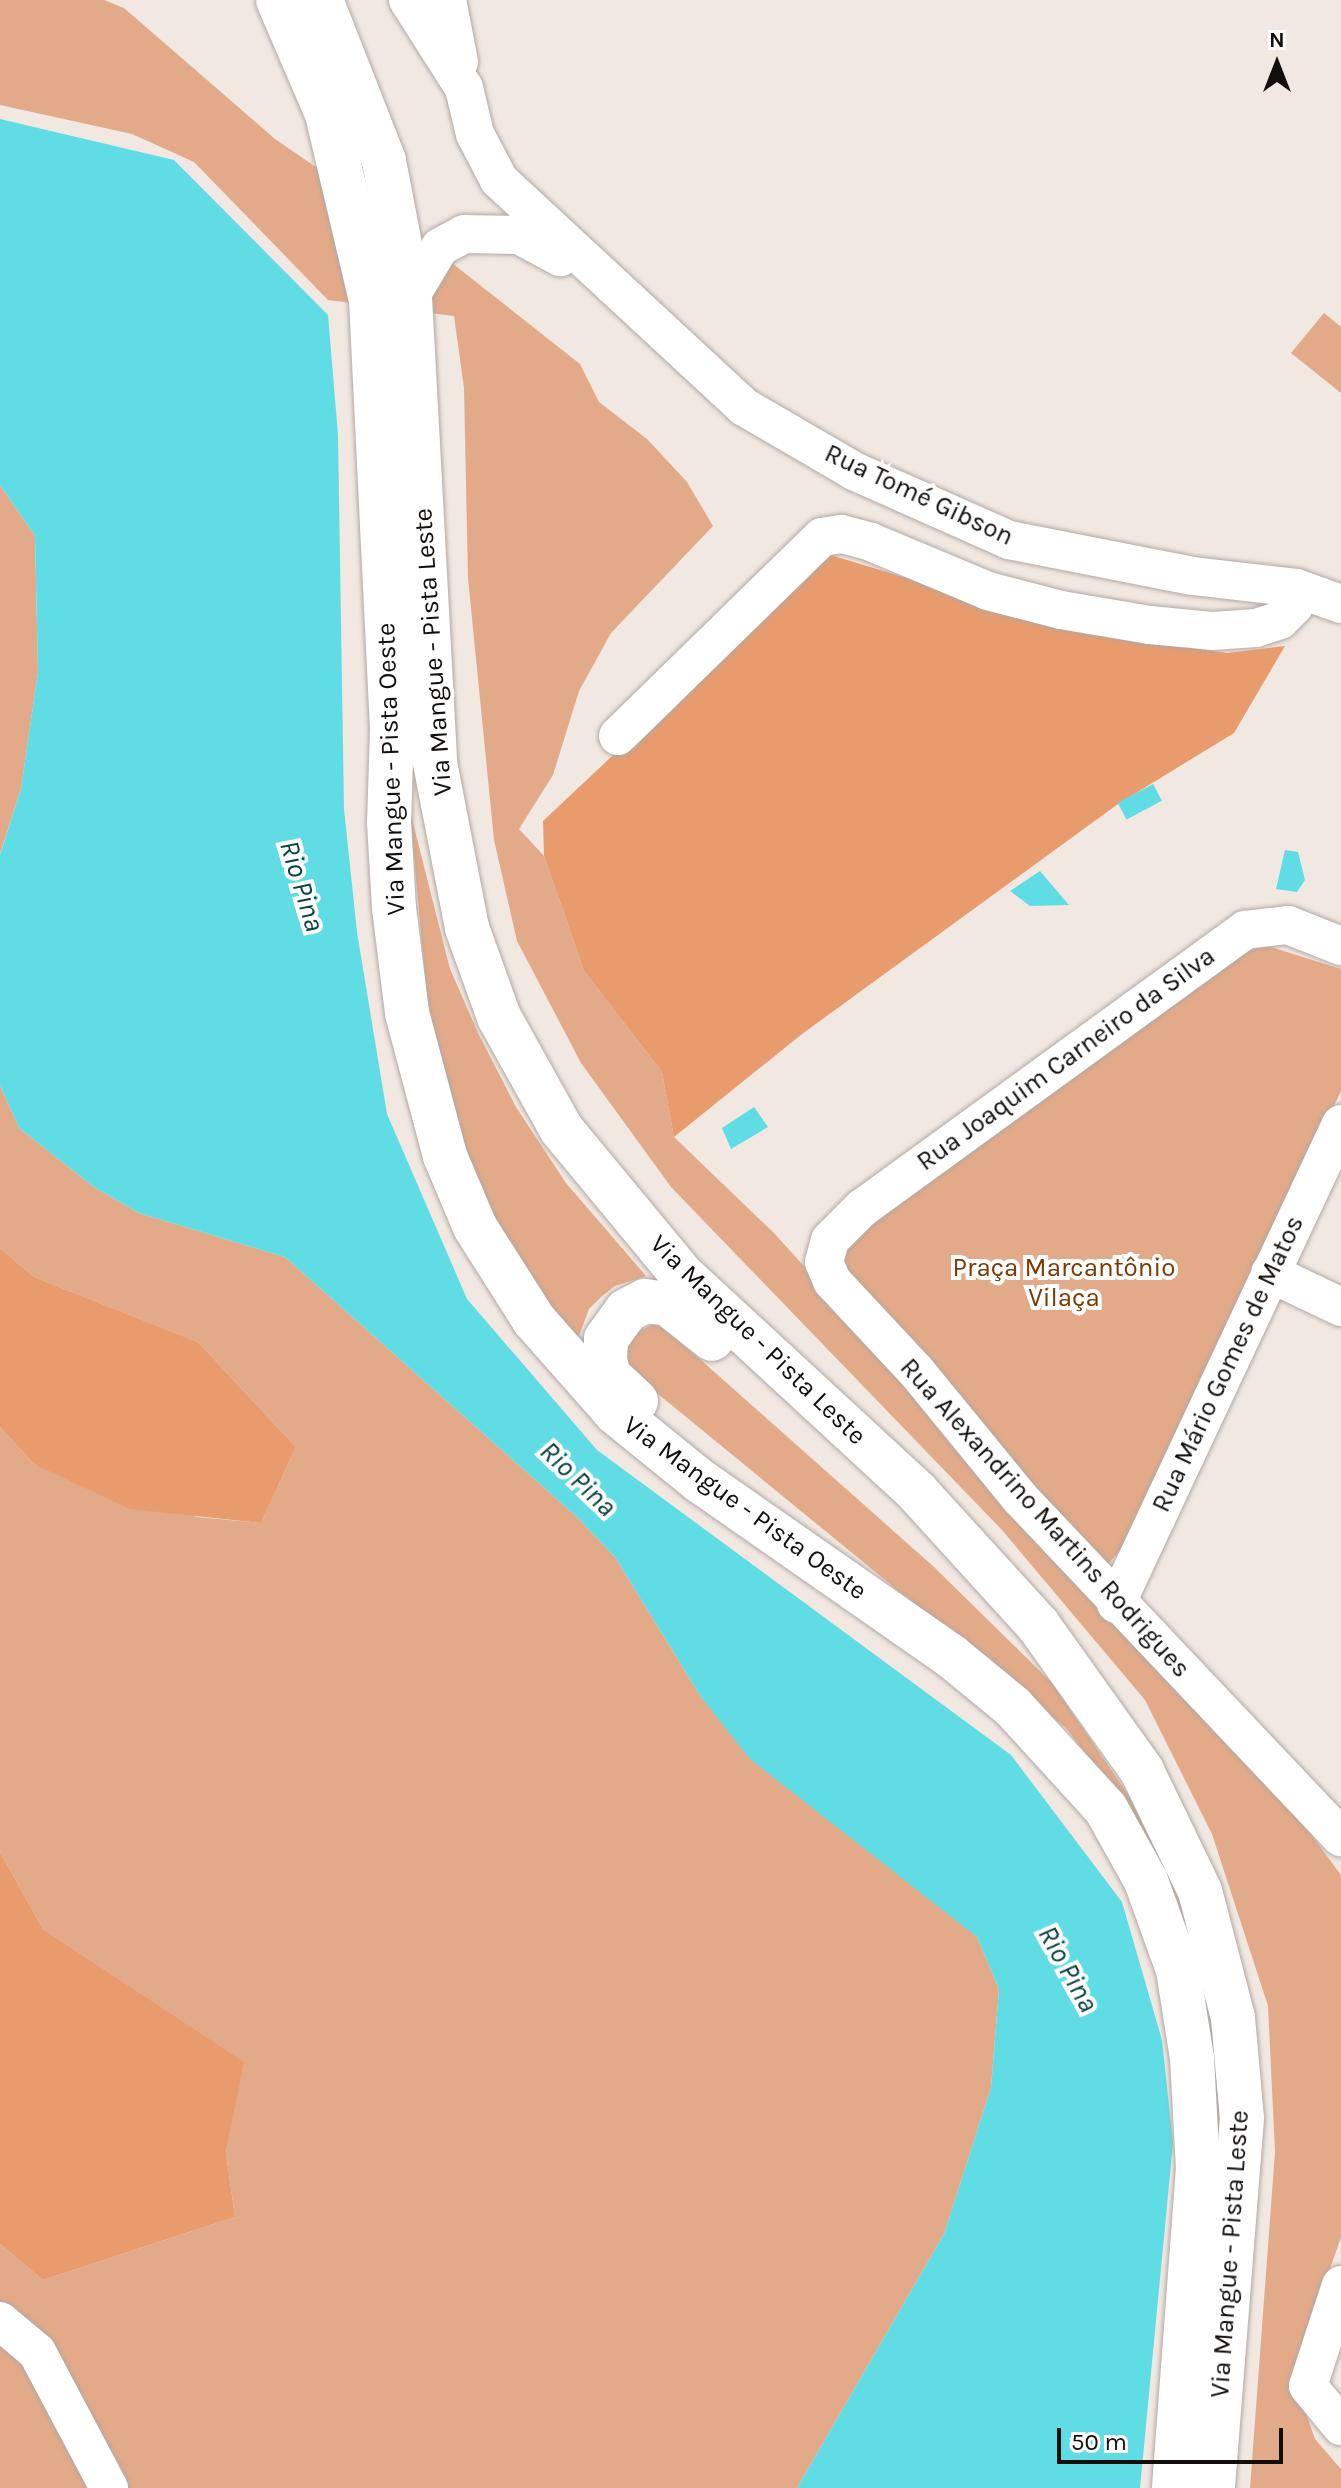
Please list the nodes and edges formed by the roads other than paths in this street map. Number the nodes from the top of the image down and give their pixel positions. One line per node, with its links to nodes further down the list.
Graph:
1 (278, 0): 8 (main road, Via Mangue - Pista Oeste)
2 (321, 0): 7 (main road, Via Mangue - Pista Leste)
3 (408, 0): 5 (street, Rua Tomé Gibson)
4 (447, 0): 5 (street)
5 (464, 88): 6 (street, Rua Tomé Gibson)
6 (598, 277): 7 (street, Rua Tomé Gibson); 9 (street, Rua Tomé Gibson)
7 (410, 297): 8 (main road, Via Mangue - Pista Leste)
8 (395, 346): 17 (main road, Via Mangue - Pista Oeste); 19 (main road, Via Mangue - Pista Leste)
9 (1296, 588): 10 (street, Rua Tomé Gibson); 11 (street)
10 (1340, 602)
11 (618, 736)
12 (1341, 946): 14 (street, Rua Joaquim Carneiro da Silva)
13 (1341, 1124): 15 (street, Rua Mário Gomes de Matos)
14 (824, 1262): 18 (street, Rua Alexandrino Martins Rodrigues)
15 (1270, 1273): 16 (street); 18 (street, Rua Mário Gomes de Matos)
16 (1341, 1307)
17 (788, 1541): 19 (main road); 25 (main road, Via Mangue - Pista Oeste)
18 (1116, 1604): 20 (street, Rua Alexandrino Martins Rodrigues)
19 (1048, 1638): 26 (main road, Via Mangue - Pista Leste)
20 (1341, 1837)
21 (1341, 2285): 23 (street)
22 (0, 2321): 24 (street)
23 (1341, 2426)
24 (109, 2488)
25 (1174, 2488)
26 (1213, 2488)

